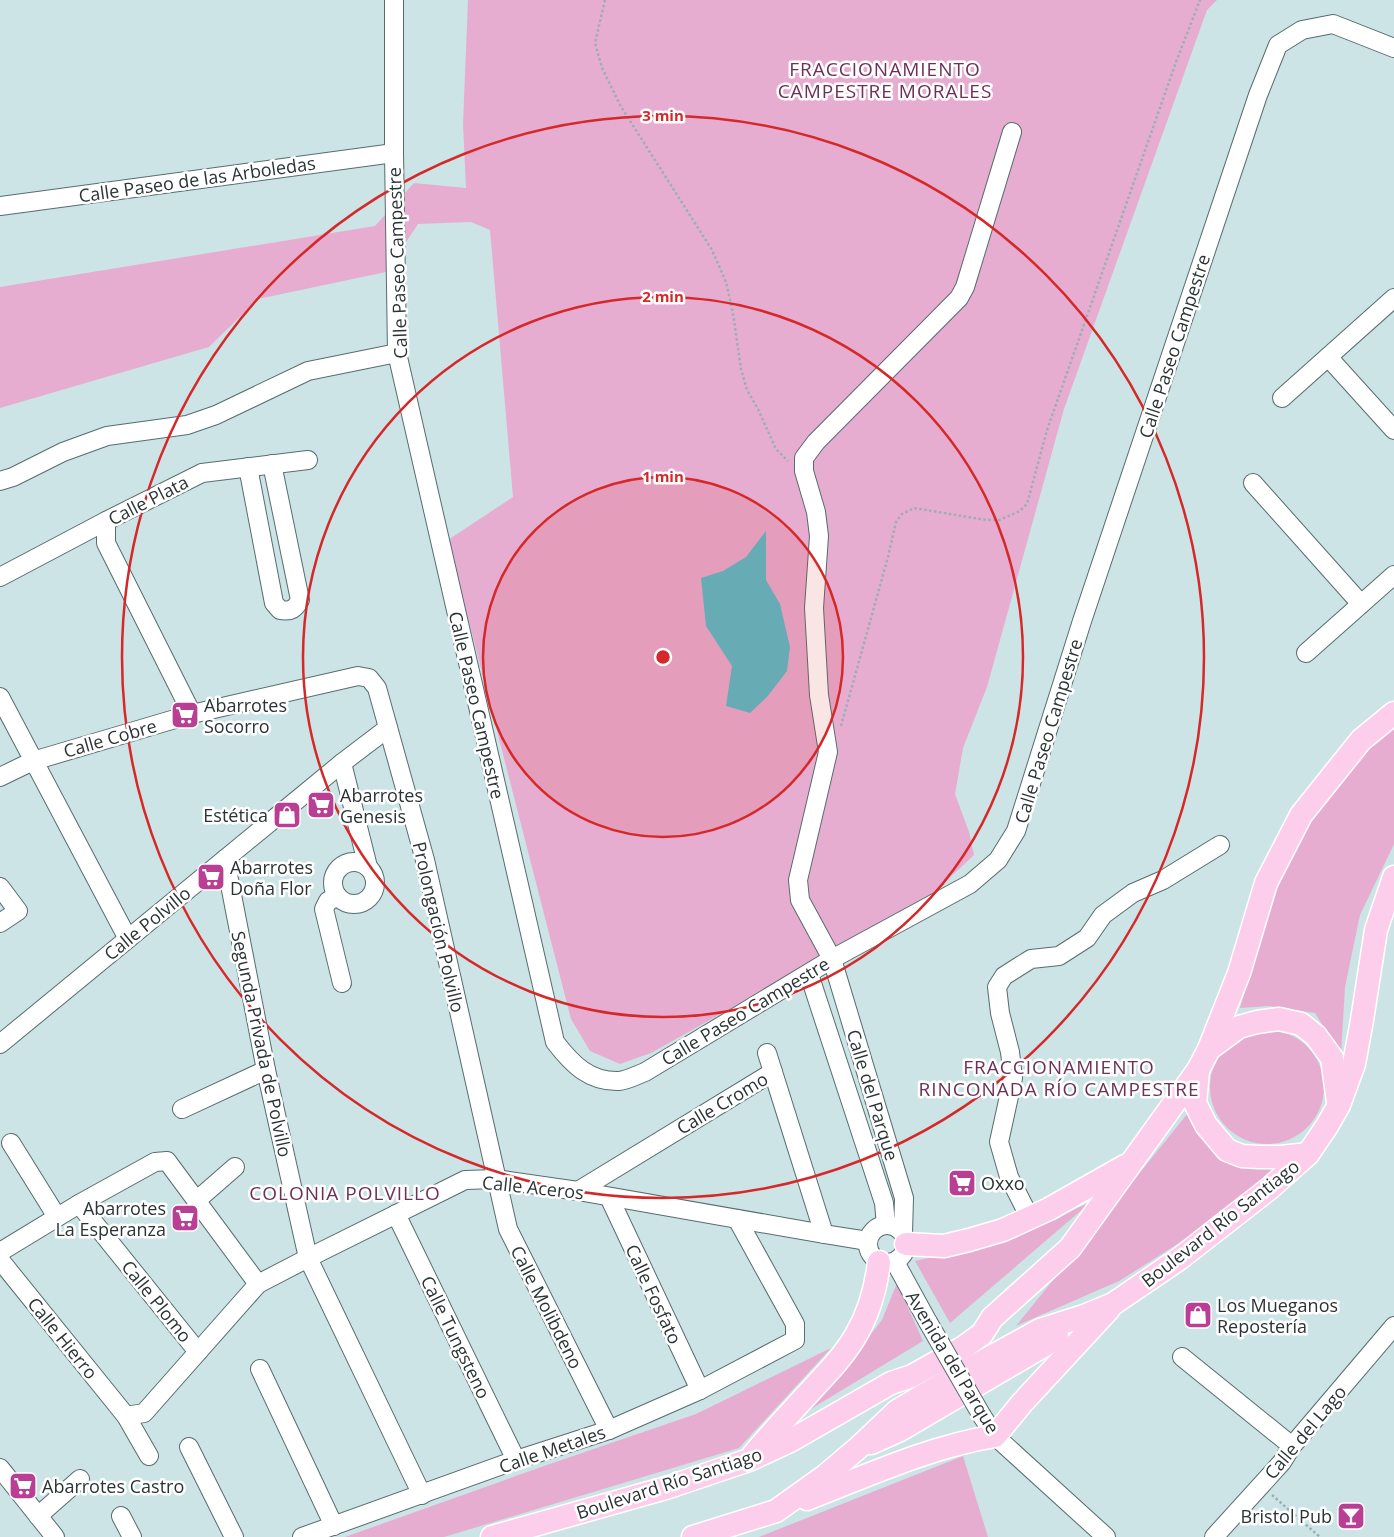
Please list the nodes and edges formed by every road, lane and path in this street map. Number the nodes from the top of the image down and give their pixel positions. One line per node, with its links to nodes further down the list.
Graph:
1 (394, 0): 6 (street, Calle Paseo Campestre)
2 (605, 0): 16 (path)
3 (1200, 0): 31 (path)
4 (1394, 48): 43 (street, Calle Paseo Campestre)
5 (1012, 132): 16 (street)
6 (394, 153): 7 (street, Calle Paseo de las Arboledas); 9 (street, Calle Paseo Campestre)
7 (0, 206)
8 (1394, 298): 10 (street)
9 (397, 353): 17 (street); 44 (street, Calle Paseo Campestre)
10 (1328, 357): 11 (street); 12 (street)
11 (1282, 398)
12 (1394, 430)
13 (308, 460): 14 (street, Calle Plata)
14 (272, 464): 15 (street, Calle Plata); 15 (street)
15 (248, 467): 19 (street, Calle Plata)
16 (804, 471): 31 (street)
17 (0, 481)
18 (1253, 483): 24 (street)
19 (106, 521): 20 (street, Calle Plata); 21 (street)
20 (77, 537): 21 (street); 23 (street, Calle Plata)
21 (106, 543): 29 (street)
22 (1394, 574): 24 (street)
23 (0, 577)
24 (1361, 604): 25 (street)
25 (1306, 653)
26 (369, 678): 29 (street, Calle Cobre); 30 (street, Prolongación Polvillo)
27 (0, 697): 32 (street)
28 (1394, 713): 47 (main road, Boulevard Río Santiago)
29 (192, 714): 32 (street, Calle Cobre)
30 (388, 728): 33 (street, Calle Polvillo); 60 (street, Prolongación Polvillo)
31 (828, 752): 43 (street, Calle del Parque)
32 (33, 761): 34 (street, Calle Cobre); 42 (street)
33 (342, 763): 36 (street, Calle Polvillo); 37 (street)
34 (0, 777)
35 (1220, 845): 67 (street)
36 (225, 859): 42 (street, Calle Polvillo); 49 (street, Segunda Privada de Polvillo)
37 (368, 867): 40 (street); 40 (street)
38 (1394, 877): 54 (main road, Boulevard Río Santiago)
39 (0, 887): 41 (street)
40 (337, 897): 45 (street)
41 (0, 923)
42 (128, 939): 46 (street, Calle Polvillo)
43 (832, 959): 44 (street, Calle Paseo Campestre); 52 (street, Calle del Parque)
44 (808, 974): 53 (street, Calle del Parque)
45 (342, 983)
46 (0, 1044)
47 (1209, 1049): 50 (main road, Boulevard Río Santiago); 54 (main road)
48 (768, 1052): 51 (street)
49 (266, 1070): 55 (street); 74 (street, Segunda Privada de Polvillo)
50 (1198, 1070): 57 (main road); 58 (main road, Boulevard Río Santiago)
51 (773, 1072): 61 (street, Calle Cromo); 70 (street, Calle Cromo)
52 (865, 1072): 53 (street); 72 (street, Calle del Parque)
53 (843, 1079): 69 (street, Calle del Parque)
54 (1338, 1105): 57 (main road, Boulevard Río Santiago)
55 (182, 1109)
56 (11, 1143): 66 (street)
57 (1308, 1154): 77 (main road, Boulevard Río Santiago)
58 (1133, 1162): 67 (main road); 90 (main road, Boulevard Río Santiago)
59 (235, 1168): 63 (street)
60 (496, 1179): 61 (street, Calle Aceros); 65 (street, Calle Aceros); 84 (street, Calle Molibdeno)
61 (578, 1191): 62 (street, Calle Aceros)
62 (609, 1197): 68 (street, Calle Aceros); 82 (street, Calle Fosfato)
63 (196, 1200): 64 (street); 76 (street)
64 (78, 1204): 66 (street); 79 (street, Calle Plomo)
65 (396, 1214): 74 (street, Calle Aceros); 89 (street, Calle Tungsteno)
66 (57, 1217): 73 (street)
67 (1030, 1218): 72 (main road)
68 (737, 1219): 70 (street, Calle Aceros); 82 (street, Calle Metales)
69 (886, 1225): 71 (street); 72 (street)
70 (824, 1234): 71 (street, Calle Aceros)
71 (868, 1241): 72 (street, Avenida del Parque)
72 (896, 1250): 85 (street, Avenida del Parque, bridge); 90 (main road)
73 (0, 1252)
74 (308, 1258): 76 (street, Calle Aceros); 94 (street)
75 (0, 1260): 83 (street, Calle Hierro)
76 (258, 1284): 79 (street, Calle Aceros)
77 (1113, 1304): 85 (main road); 95 (main road, Boulevard Río Santiago)
78 (1394, 1326): 86 (street, Calle del Lago)
79 (198, 1352): 83 (street, Calle Aceros)
80 (1182, 1357): 86 (street)
81 (260, 1369): 98 (street)
82 (700, 1390): 84 (street, Calle Metales)
83 (126, 1416): 88 (street, Calle Hierro)
84 (609, 1430): 89 (street, Calle Metales)
85 (996, 1436): 95 (main road); 105 (street, Avenida del Parque)
86 (1292, 1446): 106 (street, Calle del Lago)
87 (189, 1447): 101 (street)
88 (149, 1456)
89 (516, 1460): 94 (street, Calle Metales)
90 (749, 1460): 103 (main road, Boulevard Río Santiago)
91 (0, 1468): 96 (street)
92 (80, 1479): 96 (street)
93 (1270, 1494): 107 (path)
94 (422, 1495): 98 (street, Calle Metales)
95 (776, 1511): 104 (main road, Boulevard Río Santiago)
96 (38, 1516): 99 (street)
97 (121, 1516): 100 (street)
98 (334, 1526): 102 (street, Calle Metales)
99 (55, 1537)
100 (132, 1537)
101 (234, 1537)
102 (302, 1537)
103 (492, 1537)
104 (693, 1537)
105 (1106, 1537)
106 (1214, 1537)
107 (1320, 1537)

